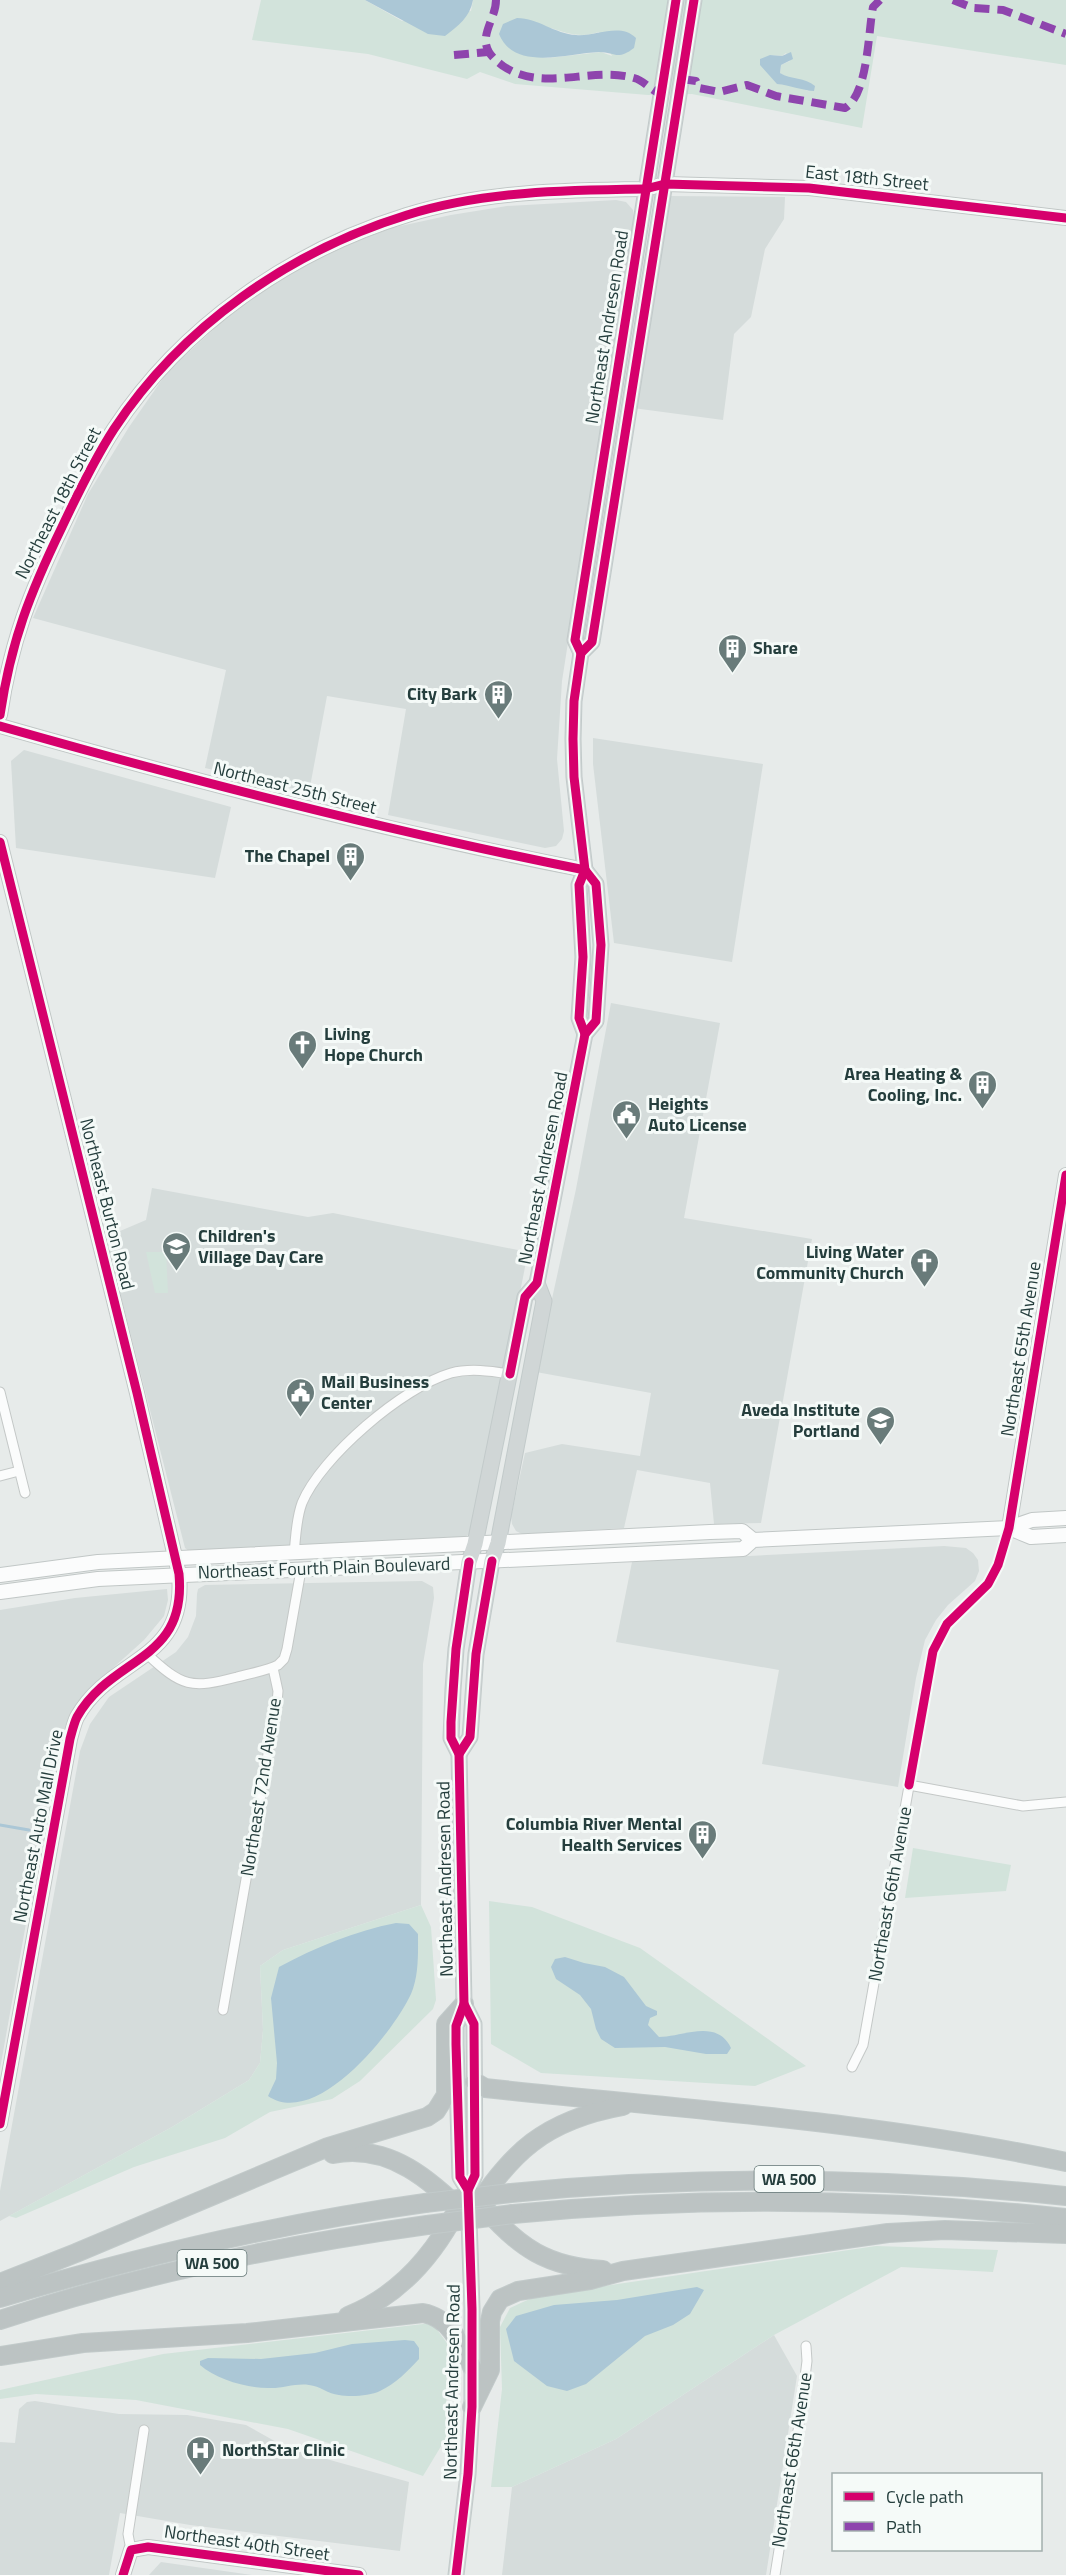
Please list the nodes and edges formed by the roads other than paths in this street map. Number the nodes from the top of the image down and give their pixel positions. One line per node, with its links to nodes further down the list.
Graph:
1 (675, 2): 4 (main road, Northeast Andresen Road)
2 (693, 4): 3 (main road, Northeast Andresen Road)
3 (664, 184): 4 (street, Northeast 18th Street); 5 (street, East 18th Street); 6 (main road, Northeast Andresen Road)
4 (645, 189): 6 (main road, Northeast Andresen Road); 7 (street, Northeast 18th Street)
5 (1066, 218)
6 (581, 653): 10 (main road, Northeast Andresen Road)
7 (0, 715)
8 (0, 726): 10 (street, Northeast 25th Street)
9 (0, 842): 28 (street, Northeast Burton Road)
10 (585, 870): 12 (main road, Northeast Andresen Road)
11 (1066, 1175): 22 (street, Northeast 65th Avenue)
12 (537, 1283): 13 (main road, Northeast Andresen Road); 14 (main road, Northeast Andresen Road)
13 (525, 1297): 14 (main road); 15 (main road, Northeast Andresen Road)
14 (532, 1364): 17 (main road, Northeast Andresen Road)
15 (510, 1374): 17 (main road); 26 (main road, Northeast Andresen Road); 27 (street)
16 (0, 1392): 18 (street)
17 (520, 1422): 25 (main road, Northeast Andresen Road)
18 (19, 1471): 19 (street); 20 (street)
19 (0, 1476)
20 (25, 1492)
21 (1066, 1518): 22 (street, Northeast Fourth Plain Boulevard)
22 (1009, 1528): 23 (street, Northeast Fourth Plain Boulevard); 24 (street, Northeast Fourth Plain Boulevard); 38 (street, Northeast 66th Avenue)
23 (1066, 1535)
24 (753, 1540): 25 (street, Northeast Fourth Plain Boulevard); 29 (street, Northeast Fourth Plain Boulevard)
25 (498, 1543): 26 (street, Northeast Fourth Plain Boulevard); 29 (main road, Northeast Andresen Road)
26 (475, 1544): 27 (street, Northeast Fourth Plain Boulevard); 30 (main road, Northeast Andresen Road)
27 (294, 1553): 28 (street, Northeast Fourth Plain Boulevard)
28 (176, 1558): 32 (street, Northeast Burton Road); 33 (street, Northeast Fourth Plain Boulevard)
29 (492, 1561): 30 (street, Northeast Fourth Plain Boulevard); 37 (main road, Northeast Andresen Road)
30 (469, 1562): 31 (street, Northeast Fourth Plain Boulevard); 37 (main road, Northeast Andresen Road)
31 (301, 1570): 32 (street, Northeast Fourth Plain Boulevard); 36 (street)
32 (179, 1574): 34 (street, Northeast Fourth Plain Boulevard); 35 (street, Northeast Auto Mall Drive)
33 (0, 1575)
34 (0, 1592)
35 (147, 1654): 36 (street); 45 (street, Northeast Auto Mall Drive)
36 (273, 1668): 41 (street, Northeast 72nd Avenue)
37 (459, 1754): 40 (main road, Northeast Andresen Road)
38 (909, 1785): 39 (street); 42 (street, Northeast 66th Avenue)
39 (1066, 1802)
40 (464, 2004): 43 (main road, Northeast Andresen Road); 47 (highway); 48 (main road, Northeast Andresen Road)
41 (223, 2010)
42 (852, 2067)
43 (475, 2082): 44 (highway); 48 (main road, Northeast Andresen Road)
44 (648, 2105): 46 (highway); 48 (highway)
45 (0, 2124)
46 (1066, 2162)
47 (291, 2164): 50 (highway); 54 (highway)
48 (474, 2196): 50 (highway); 53 (highway)
49 (1066, 2196): 55 (highway, WA 500, bridge)
50 (464, 2213): 57 (highway); 60 (main road, Northeast Andresen Road)
51 (1066, 2218): 56 (highway, WA 500, bridge)
52 (1066, 2234): 53 (highway)
53 (622, 2271): 61 (highway)
54 (0, 2283)
55 (0, 2298)
56 (0, 2320)
57 (331, 2322): 59 (highway); 60 (highway)
58 (806, 2346): 67 (street, Northeast 66th Avenue)
59 (0, 2356)
60 (473, 2369): 61 (main road, Northeast Andresen Road)
61 (472, 2407): 66 (main road, Northeast Andresen Road)
62 (144, 2430): 63 (street)
63 (131, 2550): 64 (street); 65 (street, Northeast 40th Street)
64 (123, 2575)
65 (359, 2575)
66 (456, 2575)
67 (775, 2575)

